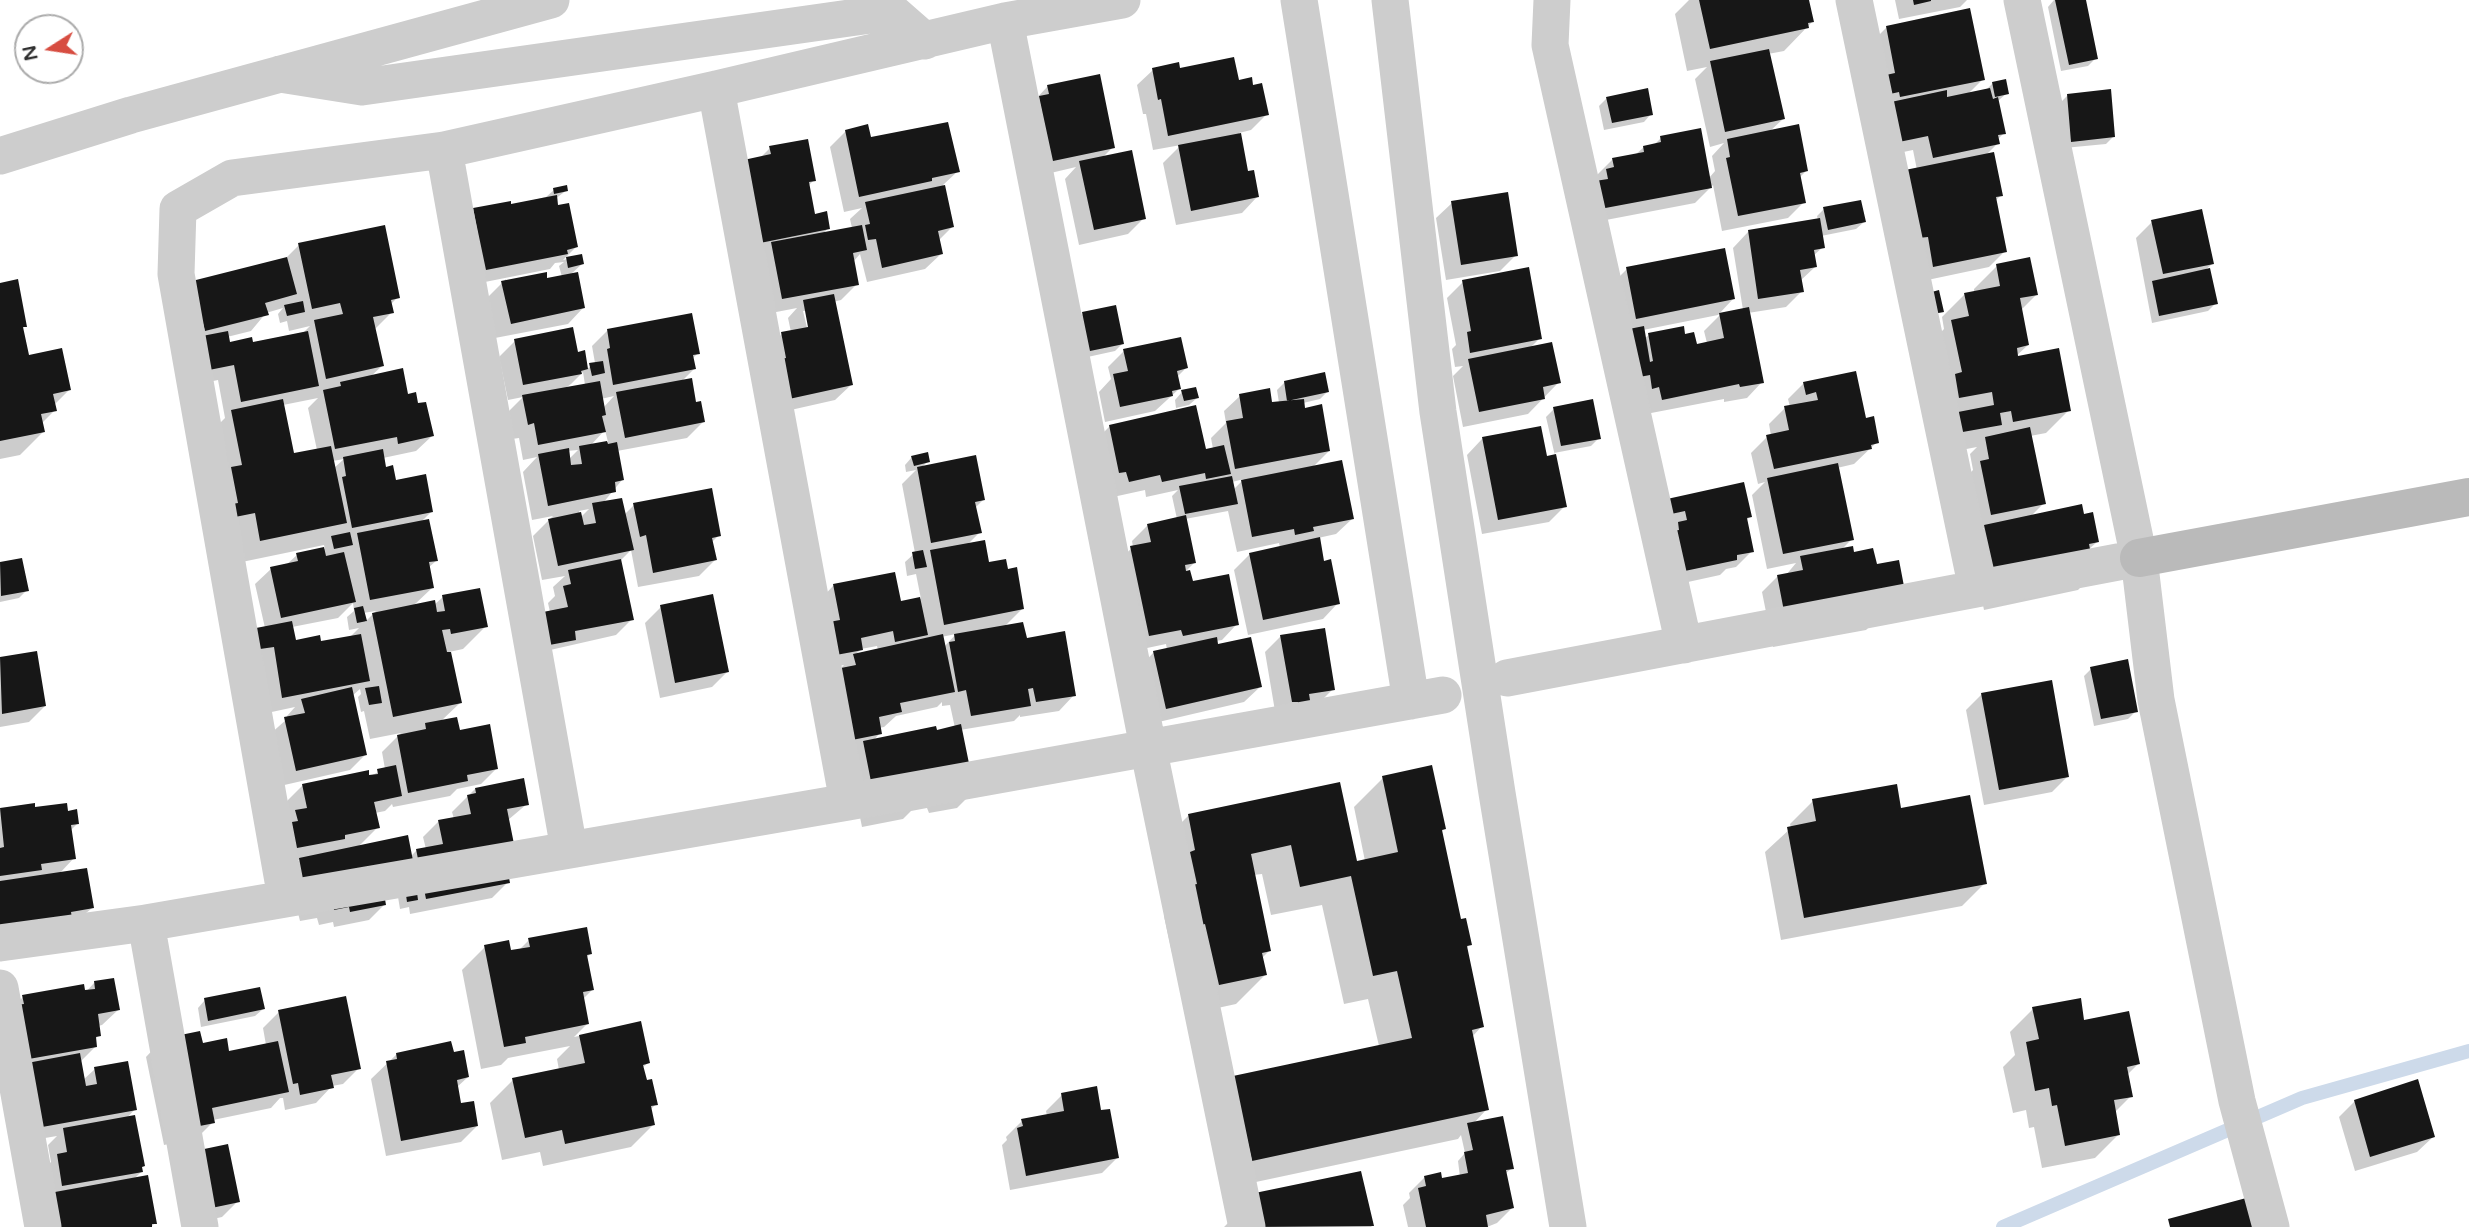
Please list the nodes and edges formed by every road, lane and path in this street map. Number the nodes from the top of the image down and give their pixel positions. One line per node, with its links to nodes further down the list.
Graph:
1 (551, 0): 10 (street)
2 (1122, 0): 8 (street)
3 (1299, 0): 19 (street)
4 (1390, 0): 29 (street)
5 (1552, 0): 17 (street)
6 (1854, 0): 16 (street)
7 (2022, 0): 15 (street)
8 (1005, 21): 9 (street); 19 (street)
9 (925, 41): 10 (street); 11 (street)
10 (280, 74): 13 (street)
11 (716, 89): 12 (street); 20 (street)
12 (444, 150): 21 (street); 22 (street)
13 (0, 156)
14 (2469, 497): 15 (street)
15 (2139, 558): 16 (street); 30 (street)
16 (1977, 589): 17 (street)
17 (1684, 645): 18 (street)
18 (1507, 678)
19 (1149, 747): 20 (street); 28 (street)
20 (848, 802): 21 (street)
21 (569, 849): 22 (street)
22 (286, 898): 23 (street)
23 (146, 923): 24 (street); 27 (street)
24 (0, 943)
25 (0, 988): 26 (street)
26 (43, 1227)
27 (200, 1227)
28 (1247, 1227)
29 (1568, 1227)
30 (2271, 1227)

